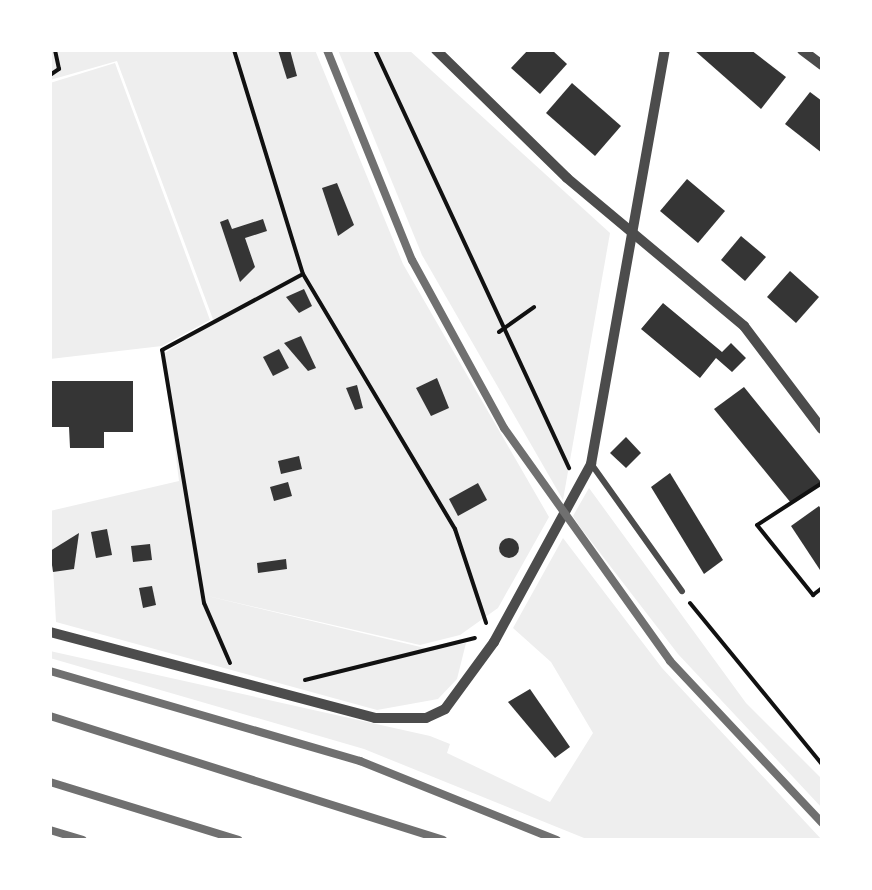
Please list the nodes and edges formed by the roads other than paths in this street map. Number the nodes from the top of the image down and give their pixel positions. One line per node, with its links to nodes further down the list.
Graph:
1 (436, 50): 5 (street)
2 (665, 50): 5 (street)
3 (802, 50): 4 (street)
4 (822, 65)
5 (632, 226): 6 (street); 7 (street)
6 (822, 430)
7 (591, 464): 8 (lane); 9 (street)
8 (682, 591)
9 (50, 632)

